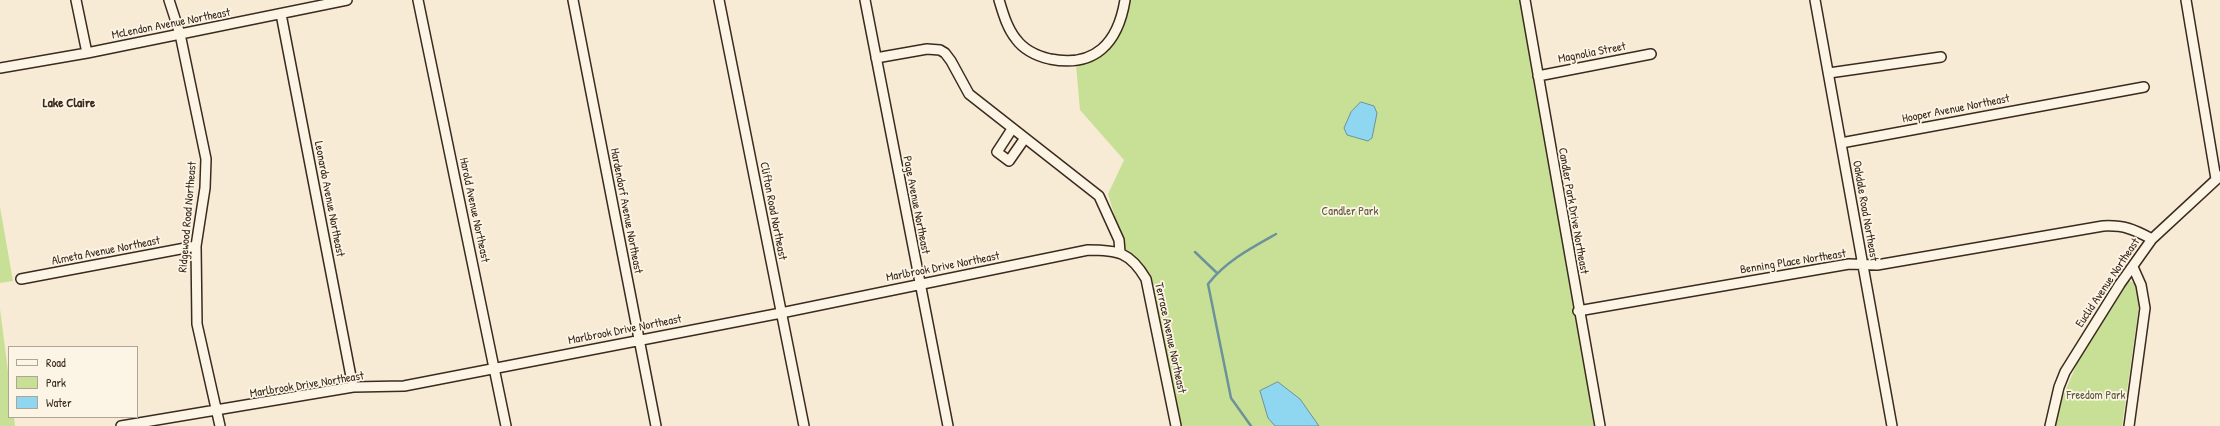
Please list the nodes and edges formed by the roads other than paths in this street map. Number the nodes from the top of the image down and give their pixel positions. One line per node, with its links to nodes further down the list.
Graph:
1 (76, 0): 15 (street)
2 (169, 0): 14 (street, Ridgewood Road Northeast)
3 (347, 0): 13 (street, McLendon Avenue Northeast)
4 (418, 0): 37 (street, Harold Avenue Northeast)
5 (573, 0): 36 (street, Hardendorf Avenue Northeast)
6 (719, 0): 35 (street, Clifton Road Northeast)
7 (865, 0): 18 (street, Page Avenue Northeast)
8 (999, 0): 9 (street)
9 (1124, 0)
10 (1525, 0): 21 (street, Candler Park Drive Northeast)
11 (1815, 0): 20 (street, Oakdale Road Northeast)
12 (2186, 0): 26 (street)
13 (281, 14): 14 (street, McLendon Avenue Northeast); 38 (street, Leonardo Avenue Northeast)
14 (180, 34): 15 (street, McLendon Avenue Northeast); 28 (street, Ridgewood Road Northeast)
15 (87, 53): 19 (street, McLendon Avenue Northeast)
16 (1651, 54): 21 (street, Magnolia Street)
17 (1941, 57): 20 (street)
18 (876, 58): 23 (street); 33 (street, Page Avenue Northeast)
19 (0, 68)
20 (1829, 73): 25 (street, Oakdale Road Northeast)
21 (1538, 76): 34 (street, Candler Park Drive Northeast)
22 (2144, 87): 25 (street, Hooper Avenue Northeast)
23 (1012, 129): 24 (street); 24 (street)
24 (1025, 138): 29 (street)
25 (1841, 143): 30 (street, Oakdale Road Northeast)
26 (2218, 177): 27 (street, Euclid Avenue Northeast)
27 (2152, 240): 30 (street, Benning Place Northeast); 31 (street, Euclid Avenue Northeast)
28 (196, 246): 32 (street, Almeta Avenue Northeast); 39 (street, Ridgewood Road Northeast)
29 (1120, 252): 33 (street, Marlbrook Drive Northeast); 46 (street, Terrace Avenue Northeast)
30 (1863, 264): 34 (street, Benning Place Northeast); 48 (street, Oakdale Road Northeast)
31 (2133, 267): 49 (street, Euclid Avenue Northeast); 50 (street)
32 (21, 279)
33 (919, 284): 35 (street, Marlbrook Drive Northeast); 45 (street, Page Avenue Northeast)
34 (1578, 311): 47 (street, Candler Park Drive Northeast)
35 (781, 313): 36 (street, Marlbrook Drive Northeast); 44 (street, Clifton Road Northeast)
36 (639, 339): 37 (street, Marlbrook Drive Northeast); 43 (street, Hardendorf Avenue Northeast)
37 (495, 368): 38 (street, Marlbrook Drive Northeast); 42 (street, Harold Avenue Northeast)
38 (353, 387): 39 (street, Marlbrook Drive Northeast)
39 (217, 411): 40 (street, Marlbrook Drive Northeast); 41 (street, Ridgewood Road Northeast)
40 (121, 426)
41 (220, 426)
42 (506, 426)
43 (656, 426)
44 (804, 426)
45 (948, 426)
46 (1176, 426)
47 (1600, 426)
48 (1892, 426)
49 (2050, 426)
50 (2129, 426)

